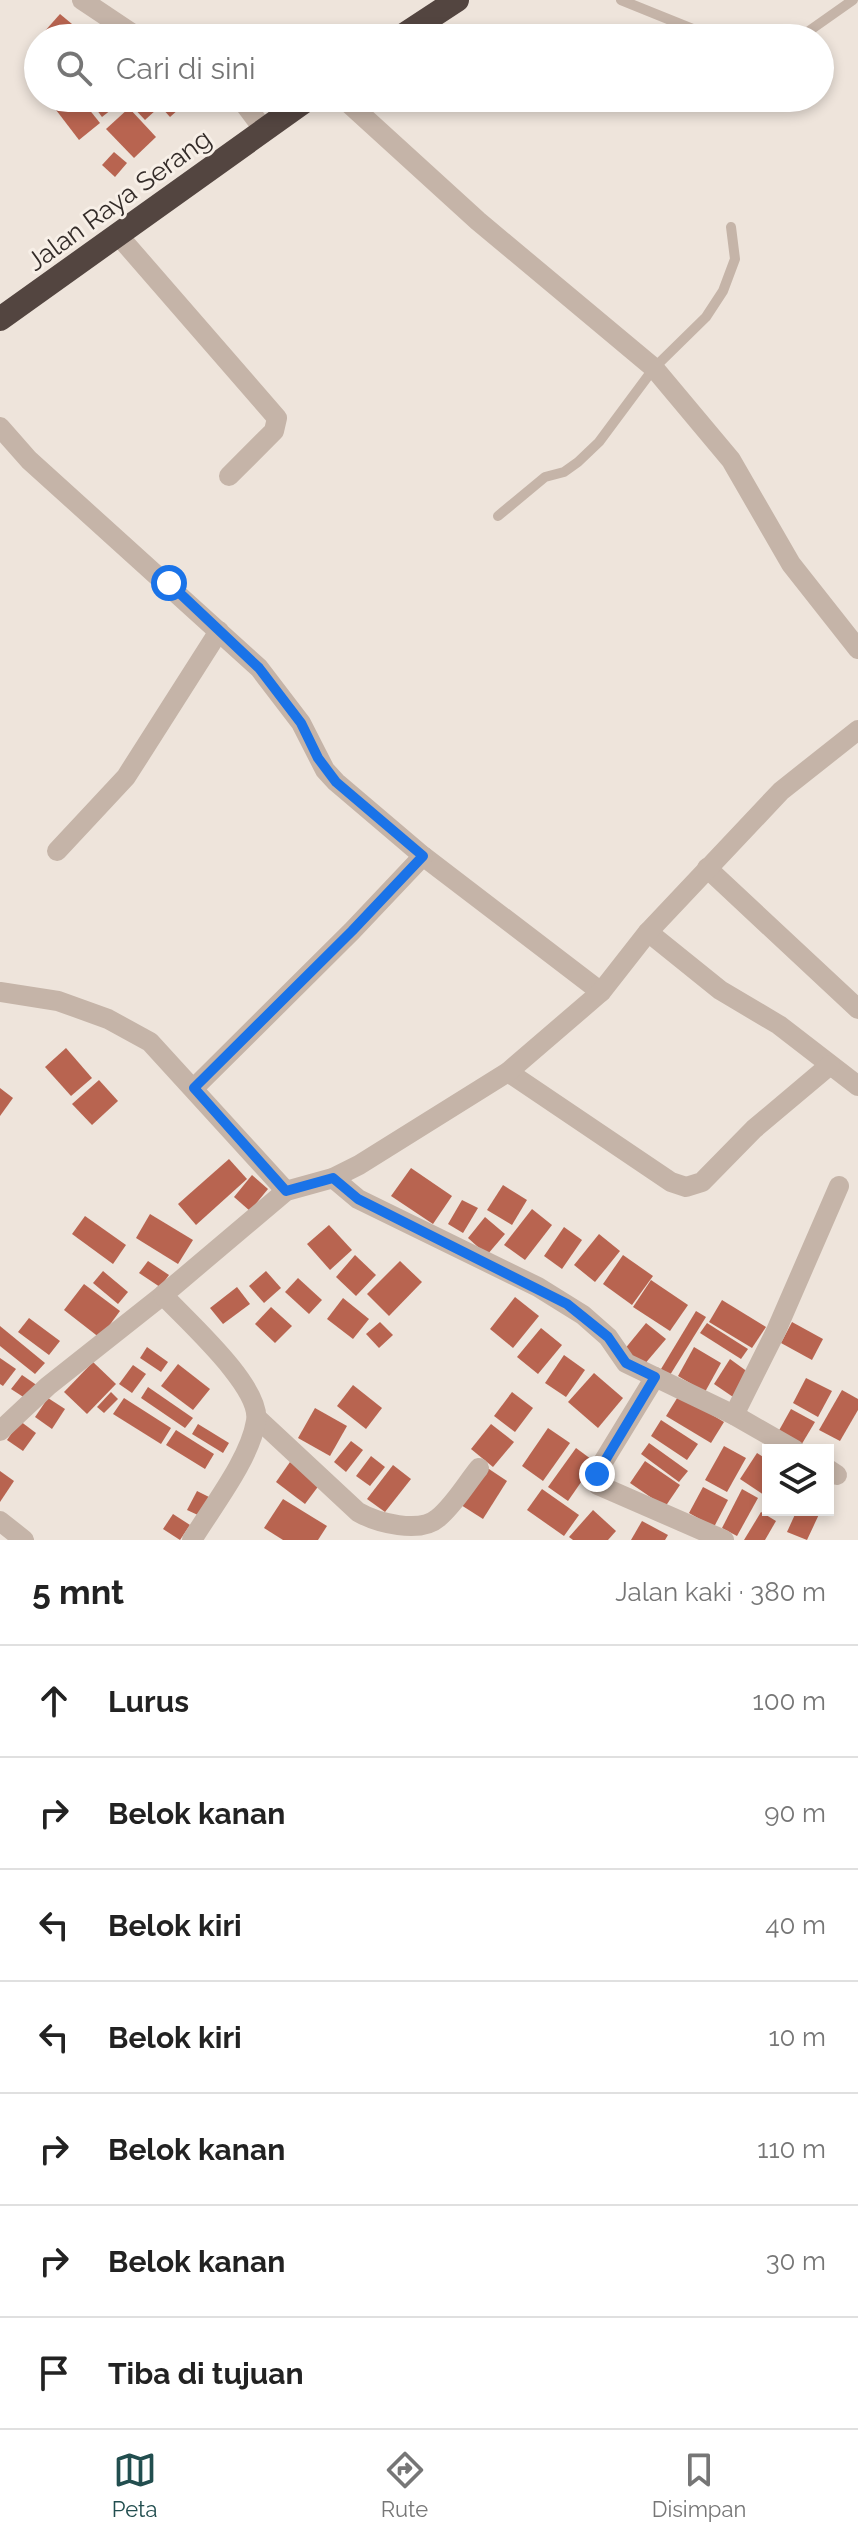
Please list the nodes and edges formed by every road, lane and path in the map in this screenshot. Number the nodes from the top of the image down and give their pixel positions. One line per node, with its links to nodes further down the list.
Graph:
1 (82, 0): 5 (street)
2 (621, 0): 7 (lane)
3 (853, 0): 8 (lane)
4 (447, 3): 6 (highway)
5 (118, 24)
6 (418, 24)
7 (680, 24)
8 (819, 24)
9 (250, 112): 12 (street)
10 (289, 112): 12 (highway, Jalan Raya Serang)
11 (358, 112): 16 (street)
12 (264, 130): 14 (highway, Jalan Raya Serang)
13 (731, 227): 16 (lane)
14 (118, 235): 15 (highway, Jalan Raya Serang); 18 (street)
15 (0, 319)
16 (654, 368): 19 (lane); 21 (street)
17 (0, 427): 20 (street)
18 (229, 476)
19 (498, 516)
20 (219, 631): 23 (street); 24 (street)
21 (858, 649)
22 (858, 730): 25 (street)
23 (57, 851)
24 (423, 856): 28 (street); 33 (street)
25 (707, 868): 26 (street); 29 (street)
26 (648, 932): 28 (street); 30 (street)
27 (0, 992): 33 (street)
28 (601, 992): 31 (street)
29 (858, 1009)
30 (830, 1065): 31 (street); 32 (street)
31 (508, 1072): 34 (street)
32 (858, 1086)
33 (194, 1088): 36 (street)
34 (333, 1178): 36 (street); 38 (street)
35 (839, 1186): 39 (street)
36 (286, 1191): 37 (street)
37 (163, 1295): 40 (street); 41 (street)
38 (655, 1377): 39 (street); 47 (street)
39 (734, 1415): 42 (street)
40 (257, 1418): 43 (street); 46 (street)
41 (0, 1431)
42 (785, 1444)
43 (479, 1468)
44 (0, 1521): 45 (street)
45 (24, 1540)
46 (192, 1540)
47 (724, 1540)

